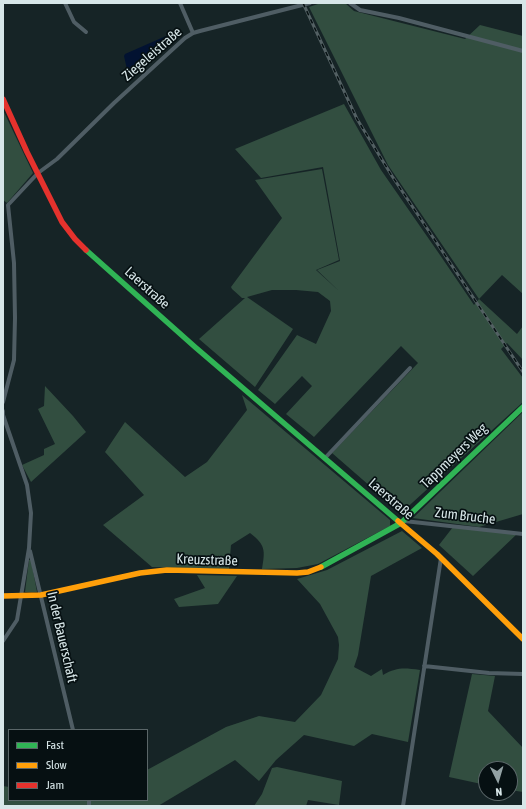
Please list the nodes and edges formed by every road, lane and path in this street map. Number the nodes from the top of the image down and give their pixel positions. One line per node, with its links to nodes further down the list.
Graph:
1 (65, 3): 5 (street)
2 (180, 3): 6 (street)
3 (310, 3): 6 (street, Ziegeleistraße)
4 (350, 3): 7 (street)
5 (86, 32)
6 (193, 33): 9 (street, Ziegeleistraße)
7 (523, 51)
8 (3, 98): 9 (main road, Laerstraße)
9 (38, 173): 11 (street); 14 (main road, Laerstraße)
10 (410, 368): 14 (street)
11 (3, 402)
12 (523, 407): 15 (main road, Tappmeyers Weg)
13 (3, 411): 17 (street, In der Bauerschaft)
14 (325, 458): 15 (main road, Laerstraße)
15 (403, 522): 16 (street, Zum Bruche); 18 (main road, Laerstraße); 19 (main road, Kreuzstraße)
16 (523, 534)
17 (29, 548): 19 (street, In der Bauerschaft); 20 (street, In der Bauerschaft)
18 (441, 558): 22 (main road, Laerstraße); 24 (street)
19 (41, 594): 20 (main road, Kreuzstraße); 26 (street, In der Bauerschaft)
20 (22, 595): 21 (main road, Kreuzstraße); 23 (street, In der Bauerschaft)
21 (3, 596)
22 (523, 639)
23 (3, 641)
24 (424, 666): 25 (street); 27 (street)
25 (523, 674)
26 (73, 729)
27 (403, 806)

